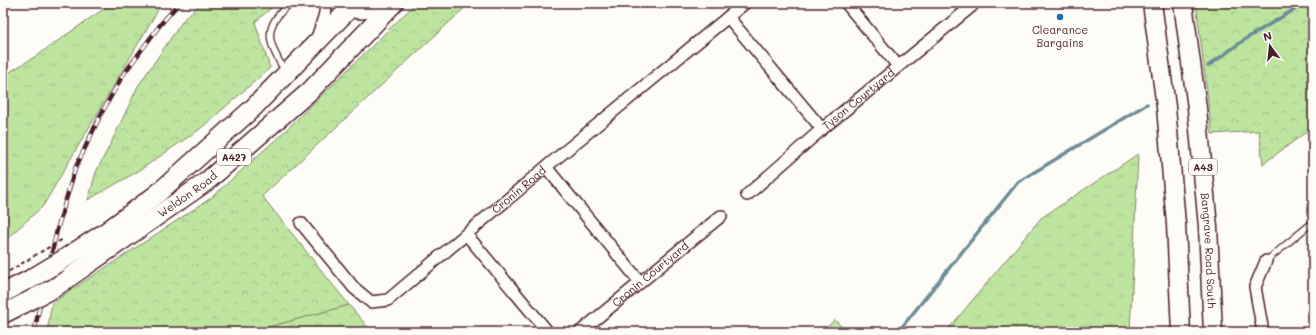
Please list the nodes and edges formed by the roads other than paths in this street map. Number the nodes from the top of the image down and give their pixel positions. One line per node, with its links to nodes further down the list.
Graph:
1 (291, 3): 14 (lane)
2 (327, 3): 12 (street)
3 (384, 3): 9 (street)
4 (394, 3): 25 (highway, Weldon Road / A427, bridge)
5 (745, 3): 11 (street, Cronin Road)
6 (846, 3): 13 (street)
7 (1152, 3): 28 (highway)
8 (1183, 3): 29 (highway, Bangrave Road South / A43)
9 (349, 5): 12 (highway, Weldon Road / A427)
10 (972, 6): 13 (street, Tyson Courtyard)
11 (728, 17): 15 (street); 16 (street, Cronin Road)
12 (315, 44): 14 (highway, Weldon Road / A427)
13 (898, 66): 15 (street, Tyson Courtyard)
14 (287, 74): 24 (highway, Weldon Road / A427, bridge)
15 (822, 129): 17 (street, Tyson Courtyard)
16 (546, 167): 21 (street, Cronin Road); 23 (street)
17 (747, 195)
18 (721, 216): 23 (street, Cronin Courtyard)
19 (1313, 222): 22 (lane)
20 (301, 223): 21 (street, Cronin Road)
21 (466, 234): 26 (street)
22 (1266, 261): 30 (street)
23 (640, 282): 27 (street, Cronin Courtyard)
24 (3, 293)
25 (3, 314)
26 (548, 332)
27 (580, 332)
28 (1181, 332)
29 (1213, 332)
30 (1263, 332)

